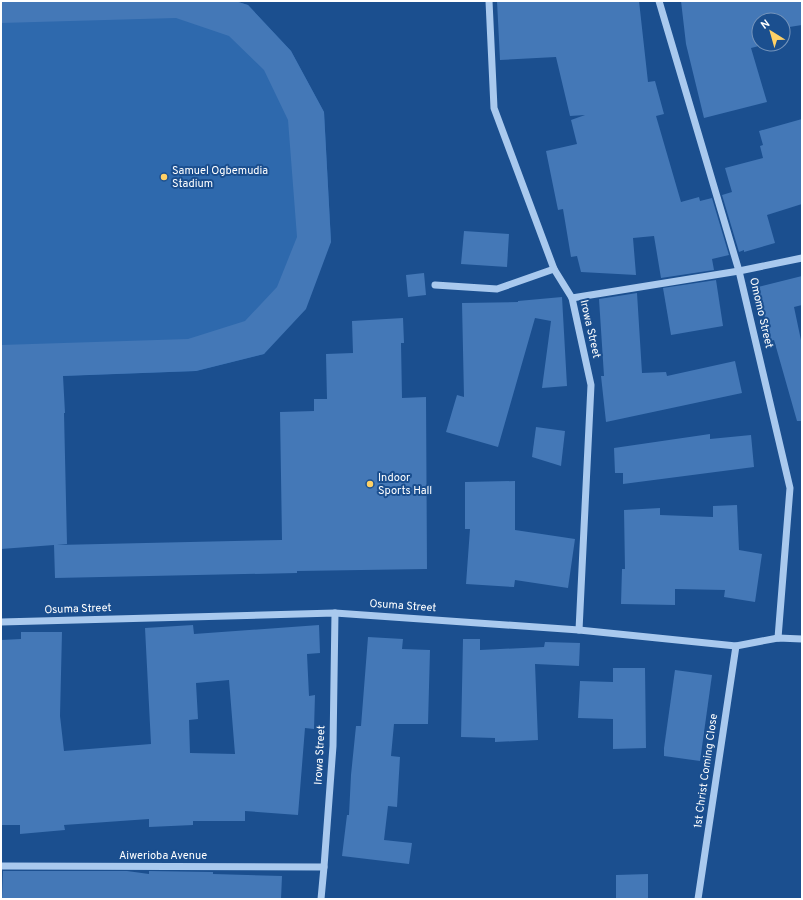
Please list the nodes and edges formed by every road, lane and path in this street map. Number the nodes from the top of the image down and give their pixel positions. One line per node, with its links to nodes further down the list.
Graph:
1 (489, 1): 4 (street, Irowa Street)
2 (659, 1): 5 (street, Omomo Street)
3 (802, 258): 5 (street)
4 (554, 269): 6 (street); 7 (street, Irowa Street)
5 (739, 271): 7 (street); 11 (street, Omomo Street)
6 (435, 285)
7 (572, 298): 10 (street, Irowa Street)
8 (335, 612): 9 (street, Osuma Street); 10 (street, Osuma Street); 15 (street, Irowa Street)
9 (1, 622)
10 (579, 630): 13 (street, Osuma Street)
11 (778, 638): 12 (street, Osuma Street); 13 (street, Osuma Street)
12 (802, 639)
13 (736, 646): 17 (street, 1st Christ Coming Close)
14 (1, 866): 15 (street, Aiwerioba Avenue)
15 (324, 867): 16 (street, Irowa Street)
16 (321, 899)
17 (698, 899)

